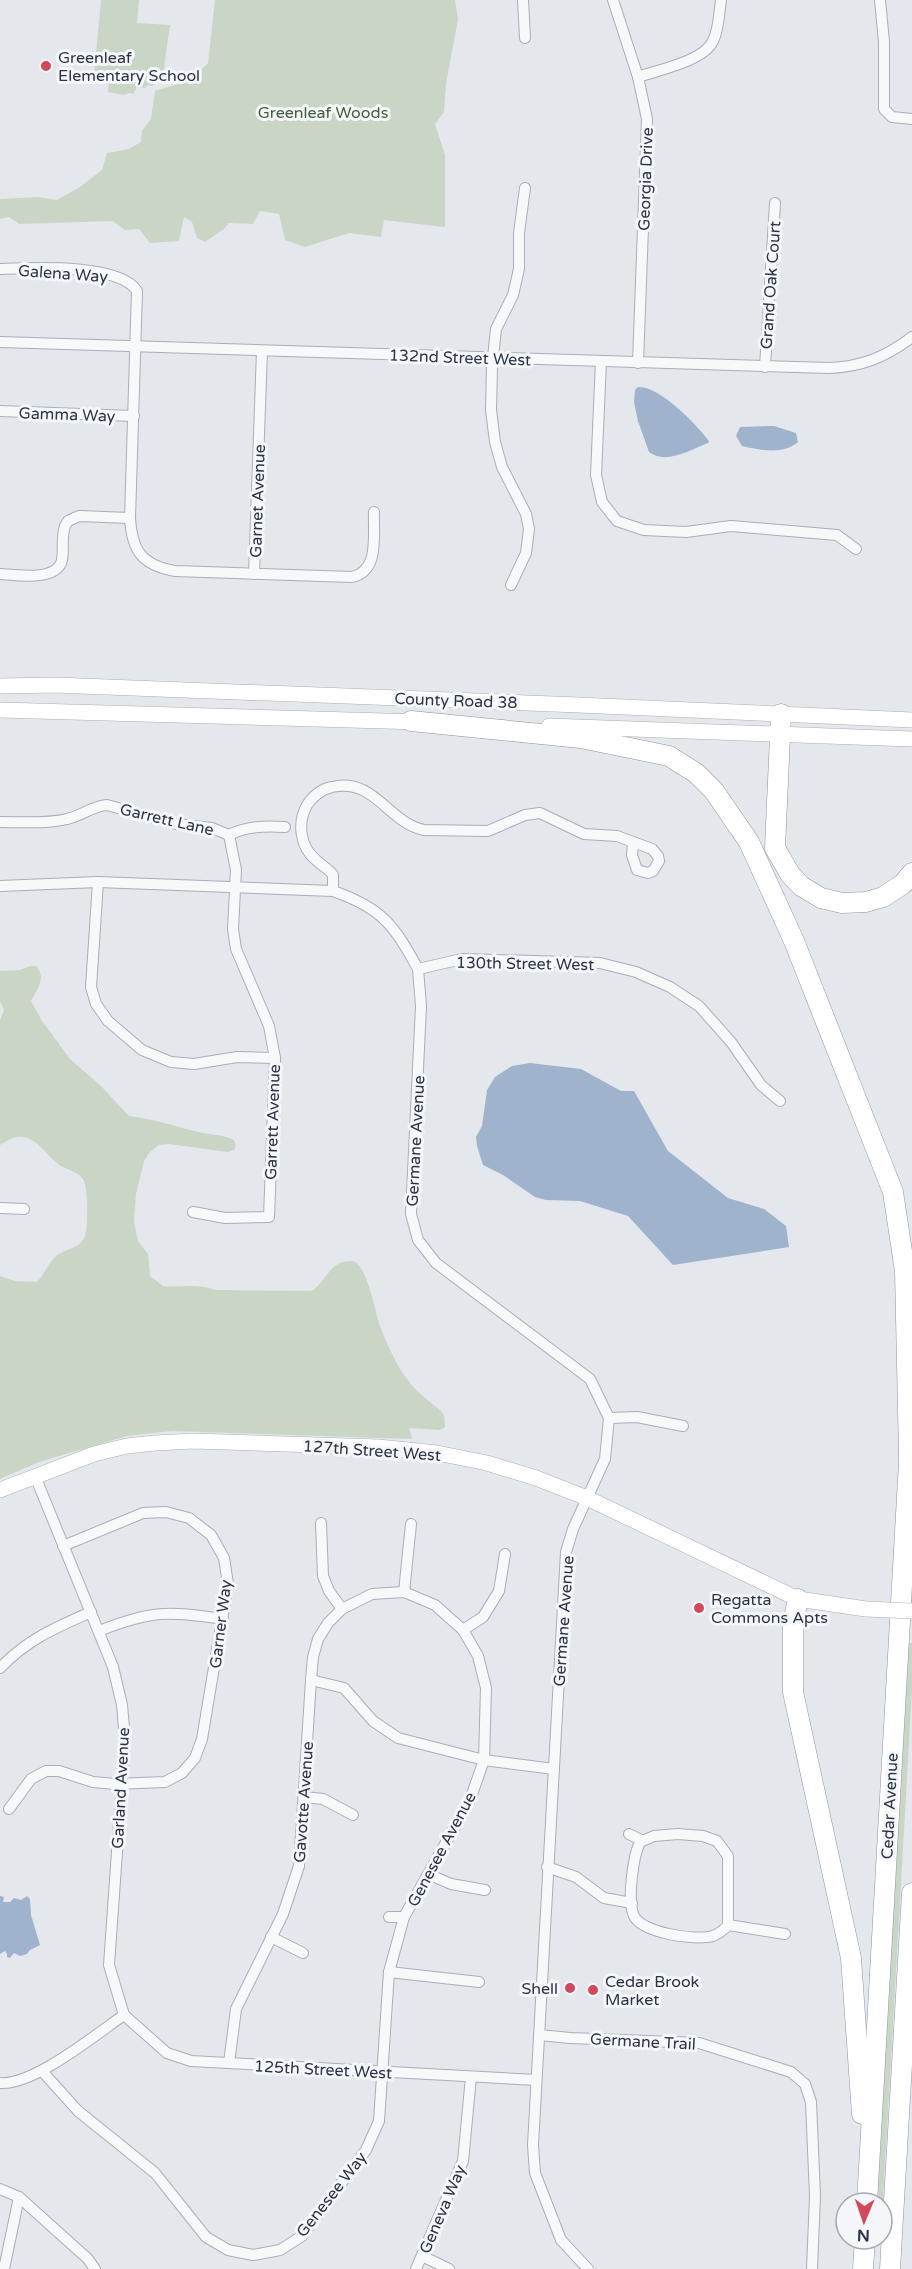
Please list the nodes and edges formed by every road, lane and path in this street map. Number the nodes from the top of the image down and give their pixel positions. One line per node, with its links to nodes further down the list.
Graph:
1 (523, 0): 5 (street)
2 (613, 0): 6 (street, Georgia Drive)
3 (721, 0): 6 (street)
4 (880, 0): 7 (street)
5 (525, 38)
6 (638, 77): 17 (street, Georgia Drive)
7 (912, 119)
8 (525, 188): 15 (street)
9 (775, 203): 18 (street, Grand Oak Court)
10 (0, 269): 13 (street, Galena Way)
11 (912, 337): 18 (street, 132nd Street West)
12 (0, 342): 13 (street, 132nd Street West)
13 (136, 346): 14 (street, 132nd Street West); 20 (street, Garnet Avenue)
14 (262, 351): 15 (street, 132nd Street West); 25 (street, Garnet Avenue)
15 (493, 358): 16 (street, 132nd Street West); 26 (street)
16 (601, 361): 17 (street, 132nd Street West); 23 (street)
17 (638, 363): 18 (street, 132nd Street West)
18 (765, 367)
19 (0, 411): 20 (street, Gamma Way)
20 (134, 417): 22 (street, Garnet Avenue)
21 (374, 512): 25 (street)
22 (130, 518): 24 (street); 25 (street, Garnet Avenue)
23 (856, 549)
24 (0, 574)
25 (254, 574)
26 (511, 585)
27 (0, 686): 29 (main road, County Road 38)
28 (0, 710): 31 (main road, County Road 38)
29 (774, 714): 30 (main road, County Road 38); 32 (highway)
30 (912, 720)
31 (411, 721): 32 (main road, County Road 38); 42 (highway)
32 (774, 734): 33 (main road, County Road 38); 38 (highway); 42 (highway)
33 (912, 739)
34 (0, 822): 36 (street, Garrett Lane)
35 (285, 826): 36 (street)
36 (229, 836): 41 (street, Garrett Avenue)
37 (633, 842): 43 (street)
38 (912, 873)
39 (98, 882): 40 (street); 41 (street); 45 (street)
40 (0, 886)
41 (236, 886): 43 (street); 45 (street, Garrett Avenue)
42 (771, 890): 53 (highway)
43 (333, 891): 44 (street)
44 (418, 969): 46 (street, 130th Street West); 51 (street, Germane Avenue)
45 (275, 1058): 49 (street, Garrett Avenue)
46 (780, 1101)
47 (0, 1208): 48 (street)
48 (24, 1209)
49 (193, 1212)
50 (912, 1409): 53 (highway, Cedar Avenue)
51 (609, 1418): 52 (street); 56 (street, Germane Avenue)
52 (683, 1426)
53 (909, 1456): 102 (highway, Cedar Avenue)
54 (35, 1476): 55 (main road, 127th Street West); 56 (main road, 127th Street West); 59 (street, Garland Avenue)
55 (0, 1490)
56 (587, 1498): 62 (main road, 127th Street West); 72 (street, Germane Avenue)
57 (321, 1523): 63 (street)
58 (411, 1524): 61 (street)
59 (63, 1546): 65 (street, Garland Avenue); 66 (street, Garner Way)
60 (504, 1554): 67 (street)
61 (404, 1593): 63 (street); 67 (street, Genesee Avenue)
62 (798, 1599): 64 (main road, 127th Street West, bridge); 103 (highway)
63 (342, 1609): 70 (street, Gavotte Avenue)
64 (912, 1611)
65 (91, 1612): 68 (street, Garland Avenue); 69 (street)
66 (223, 1619): 68 (street); 73 (street, Garner Way)
67 (463, 1630): 71 (street, Genesee Avenue)
68 (99, 1631): 73 (street, Garland Avenue)
69 (0, 1668)
70 (311, 1680): 71 (street); 74 (street, Gavotte Avenue)
71 (484, 1760): 72 (street); 80 (street, Genesee Avenue)
72 (554, 1769): 79 (street, Germane Avenue)
73 (122, 1785): 75 (street, Garner Way); 92 (street, Garland Avenue)
74 (304, 1797): 76 (street); 88 (street, Gavotte Avenue)
75 (9, 1809)
76 (353, 1815)
77 (629, 1834): 78 (street)
78 (642, 1840): 83 (street); 86 (street)
79 (548, 1867): 83 (street); 93 (street, Germane Avenue)
80 (428, 1874): 81 (street); 85 (street, Genesee Avenue)
81 (485, 1890)
82 (912, 1893): 105 (highway)
83 (632, 1903): 86 (street)
84 (389, 1917): 85 (street)
85 (404, 1917): 90 (street, Genesee Avenue)
86 (728, 1925): 87 (street)
87 (785, 1934)
88 (271, 1937): 89 (street); 94 (street, Gavotte Avenue)
89 (303, 1953)
90 (389, 1972): 91 (street); 96 (street, Genesee Avenue)
91 (479, 1982)
92 (124, 2015): 94 (street, 125th Street West); 95 (street)
93 (539, 2035): 98 (street, Germane Avenue); 114 (street, Germane Trail)
94 (229, 2063): 96 (street, 125th Street West)
95 (42, 2071): 96 (street, Genesee Way); 99 (street)
96 (382, 2072): 97 (street, 125th Street West)
97 (471, 2077): 98 (street, 125th Street West); 108 (street, Geneva Way)
98 (536, 2080): 113 (street, Germane Avenue)
99 (0, 2083)
100 (912, 2088): 105 (highway)
101 (0, 2189): 104 (street)
102 (868, 2191)
103 (868, 2191)
104 (19, 2197): 109 (street); 110 (street)
105 (894, 2203)
106 (864, 2251): 115 (highway)
107 (891, 2251): 116 (highway)
108 (422, 2256): 111 (street, Geneva Way); 112 (street)
109 (4, 2269)
110 (95, 2269)
111 (416, 2269)
112 (449, 2269)
113 (588, 2269)
114 (812, 2269)
115 (863, 2269)
116 (890, 2269)

